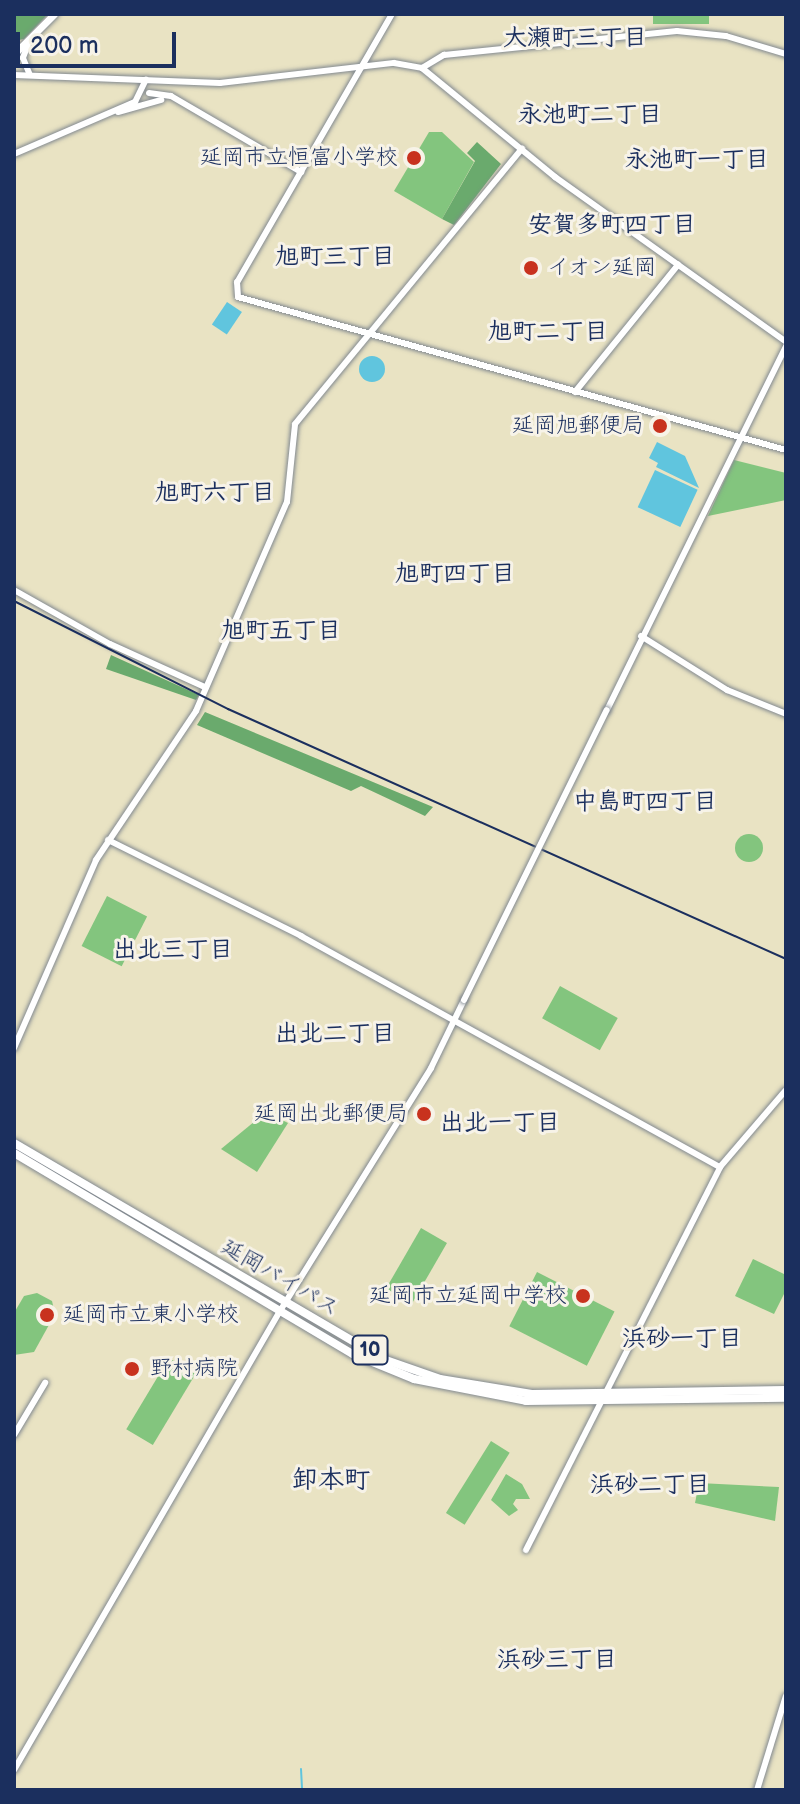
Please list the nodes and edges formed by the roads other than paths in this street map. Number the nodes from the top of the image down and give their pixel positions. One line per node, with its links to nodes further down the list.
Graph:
1 (54, 14): 3 (main road)
2 (392, 14): 7 (street)
3 (34, 35): 4 (main road); 9 (street)
4 (14, 54)
5 (786, 54): 6 (street)
6 (422, 68): 7 (street); 15 (street)
7 (360, 69): 10 (street); 17 (street)
8 (14, 75): 9 (street)
9 (30, 75): 10 (street)
10 (146, 79): 11 (street); 14 (street)
11 (149, 93): 12 (street); 13 (street)
12 (172, 97): 13 (street); 17 (street)
13 (140, 106): 14 (street)
14 (98, 117): 16 (street)
15 (522, 149): 18 (street); 19 (street)
16 (14, 154)
17 (301, 172): 19 (street)
18 (678, 265): 20 (street); 21 (street)
19 (368, 335): 21 (street); 26 (street)
20 (786, 344): 22 (street)
21 (575, 392): 22 (street)
22 (739, 437): 23 (street); 25 (street)
23 (786, 450)
24 (14, 590): 26 (street)
25 (641, 636): 27 (street); 29 (street, bridge)
26 (205, 687): 28 (street)
27 (786, 714)
28 (108, 840): 29 (street); 30 (street)
29 (455, 1021): 34 (street); 35 (street)
30 (14, 1048)
31 (786, 1090): 34 (street)
32 (14, 1143): 35 (highway, 延岡バイパス / 10)
33 (14, 1153): 36 (highway, 延岡バイパス / 10)
34 (720, 1167): 40 (street)
35 (285, 1302): 36 (street); 40 (highway, 延岡バイパス / 10)
36 (280, 1311): 40 (highway, 延岡バイパス / 10); 45 (street)
37 (45, 1383): 42 (street)
38 (786, 1390): 39 (highway, 延岡バイパス / 10)
39 (774, 1394): 40 (highway, 延岡バイパス / 10); 41 (highway, 延岡バイパス / 10)
40 (602, 1396): 43 (street)
41 (786, 1398)
42 (14, 1435)
43 (526, 1550)
44 (786, 1696): 46 (street)
45 (14, 1770)
46 (757, 1790)

